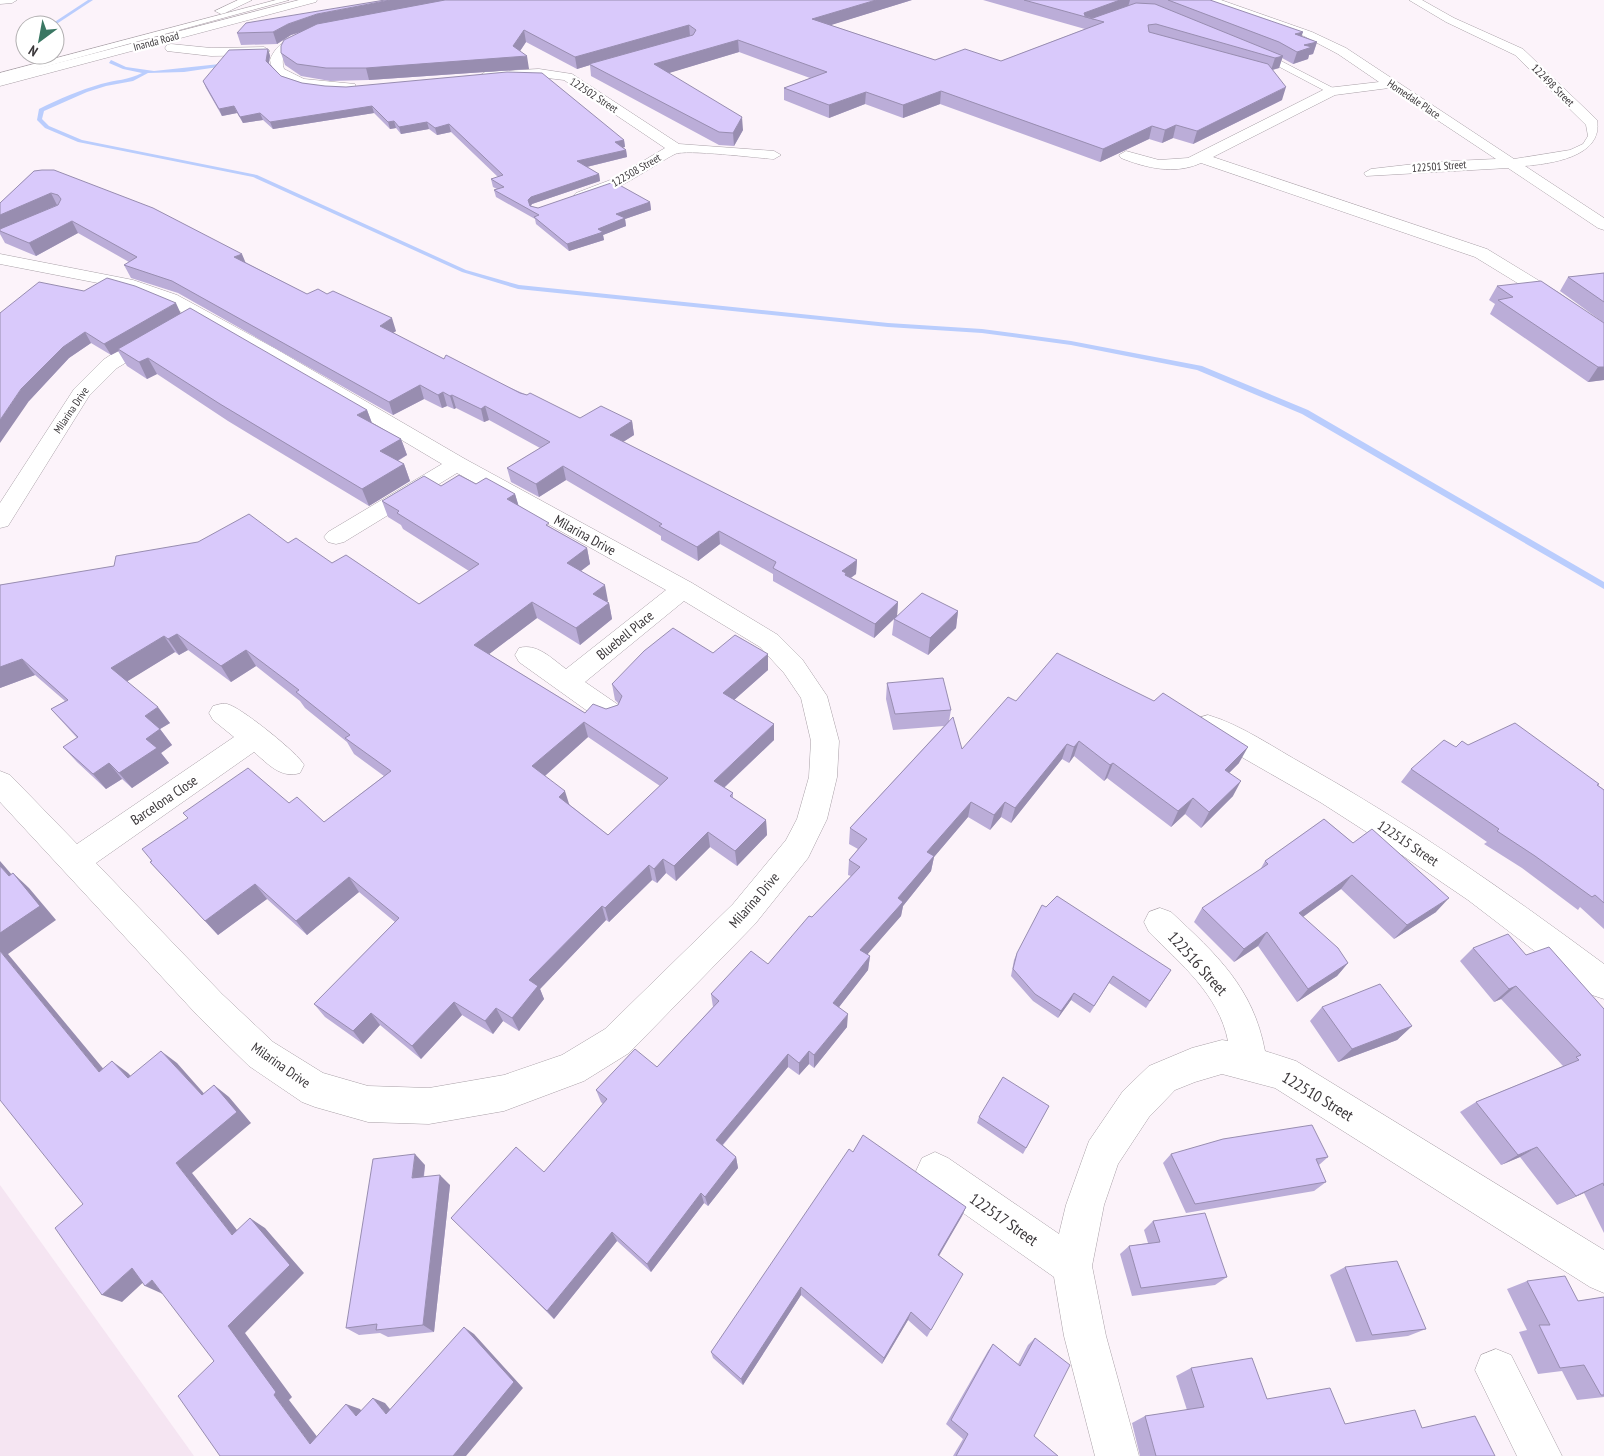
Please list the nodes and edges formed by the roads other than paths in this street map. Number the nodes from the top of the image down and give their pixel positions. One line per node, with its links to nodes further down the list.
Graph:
1 (12, 0): 8 (street)
2 (246, 0): 10 (street)
3 (266, 0): 10 (street, Inanda Road)
4 (285, 0): 20 (lane)
5 (312, 0): 24 (street, Inanda Road)
6 (1210, 0): 11 (street, Homedale Place)
7 (1414, 0): 32 (street, 122498 Street)
8 (0, 1)
9 (1263, 7): 11 (street)
10 (221, 11): 15 (street, Inanda Road)
11 (1250, 14): 25 (street, Homedale Place)
12 (321, 31): 16 (street)
13 (1245, 46): 27 (lane)
14 (171, 48): 16 (street)
15 (65, 50)
16 (281, 50): 26 (street)
17 (15, 63): 18 (street)
18 (0, 66)
19 (587, 72): 22 (street)
20 (0, 74)
21 (475, 76): 22 (street, 122502 Street)
22 (568, 77): 28 (street, 122502 Street)
23 (1284, 78): 27 (lane)
24 (0, 82)
25 (1392, 84): 27 (street); 32 (street, Homedale Place)
26 (364, 87)
27 (1332, 91): 31 (street)
28 (674, 148): 29 (street, 122502 Street); 34 (street, 122508 Street)
29 (774, 155)
30 (1126, 155): 31 (street)
31 (1202, 158): 38 (street)
32 (1508, 162): 33 (street, 122501 Street); 35 (street, Homedale Place)
33 (1371, 173)
34 (567, 200)
35 (1604, 225)
36 (0, 260): 37 (street, Milarina Drive)
37 (184, 322): 39 (street, Milarina Drive); 40 (street, Milarina Drive)
38 (1604, 332)
39 (457, 464): 41 (street); 42 (street, Milarina Drive)
40 (0, 521)
41 (336, 537)
42 (683, 589): 44 (street, Bluebell Place); 51 (street, Milarina Drive)
43 (528, 655): 44 (street)
44 (567, 682): 45 (street)
45 (610, 712)
46 (223, 713): 48 (street)
47 (1200, 720): 53 (street, 122515 Street)
48 (255, 737): 49 (street); 51 (street, Barcelona Close)
49 (290, 765)
50 (0, 783): 51 (street, Milarina Drive)
51 (74, 862)
52 (1160, 922): 54 (street, 122516 Street)
53 (1604, 984)
54 (1249, 1063): 56 (street, 122510 Street); 57 (street, 122510 Street)
55 (935, 1171): 56 (street, 122517 Street)
56 (1072, 1266): 59 (street, 122510 Street)
57 (1604, 1273)
58 (1496, 1370): 60 (street)
59 (1117, 1456)
60 (1540, 1456)

